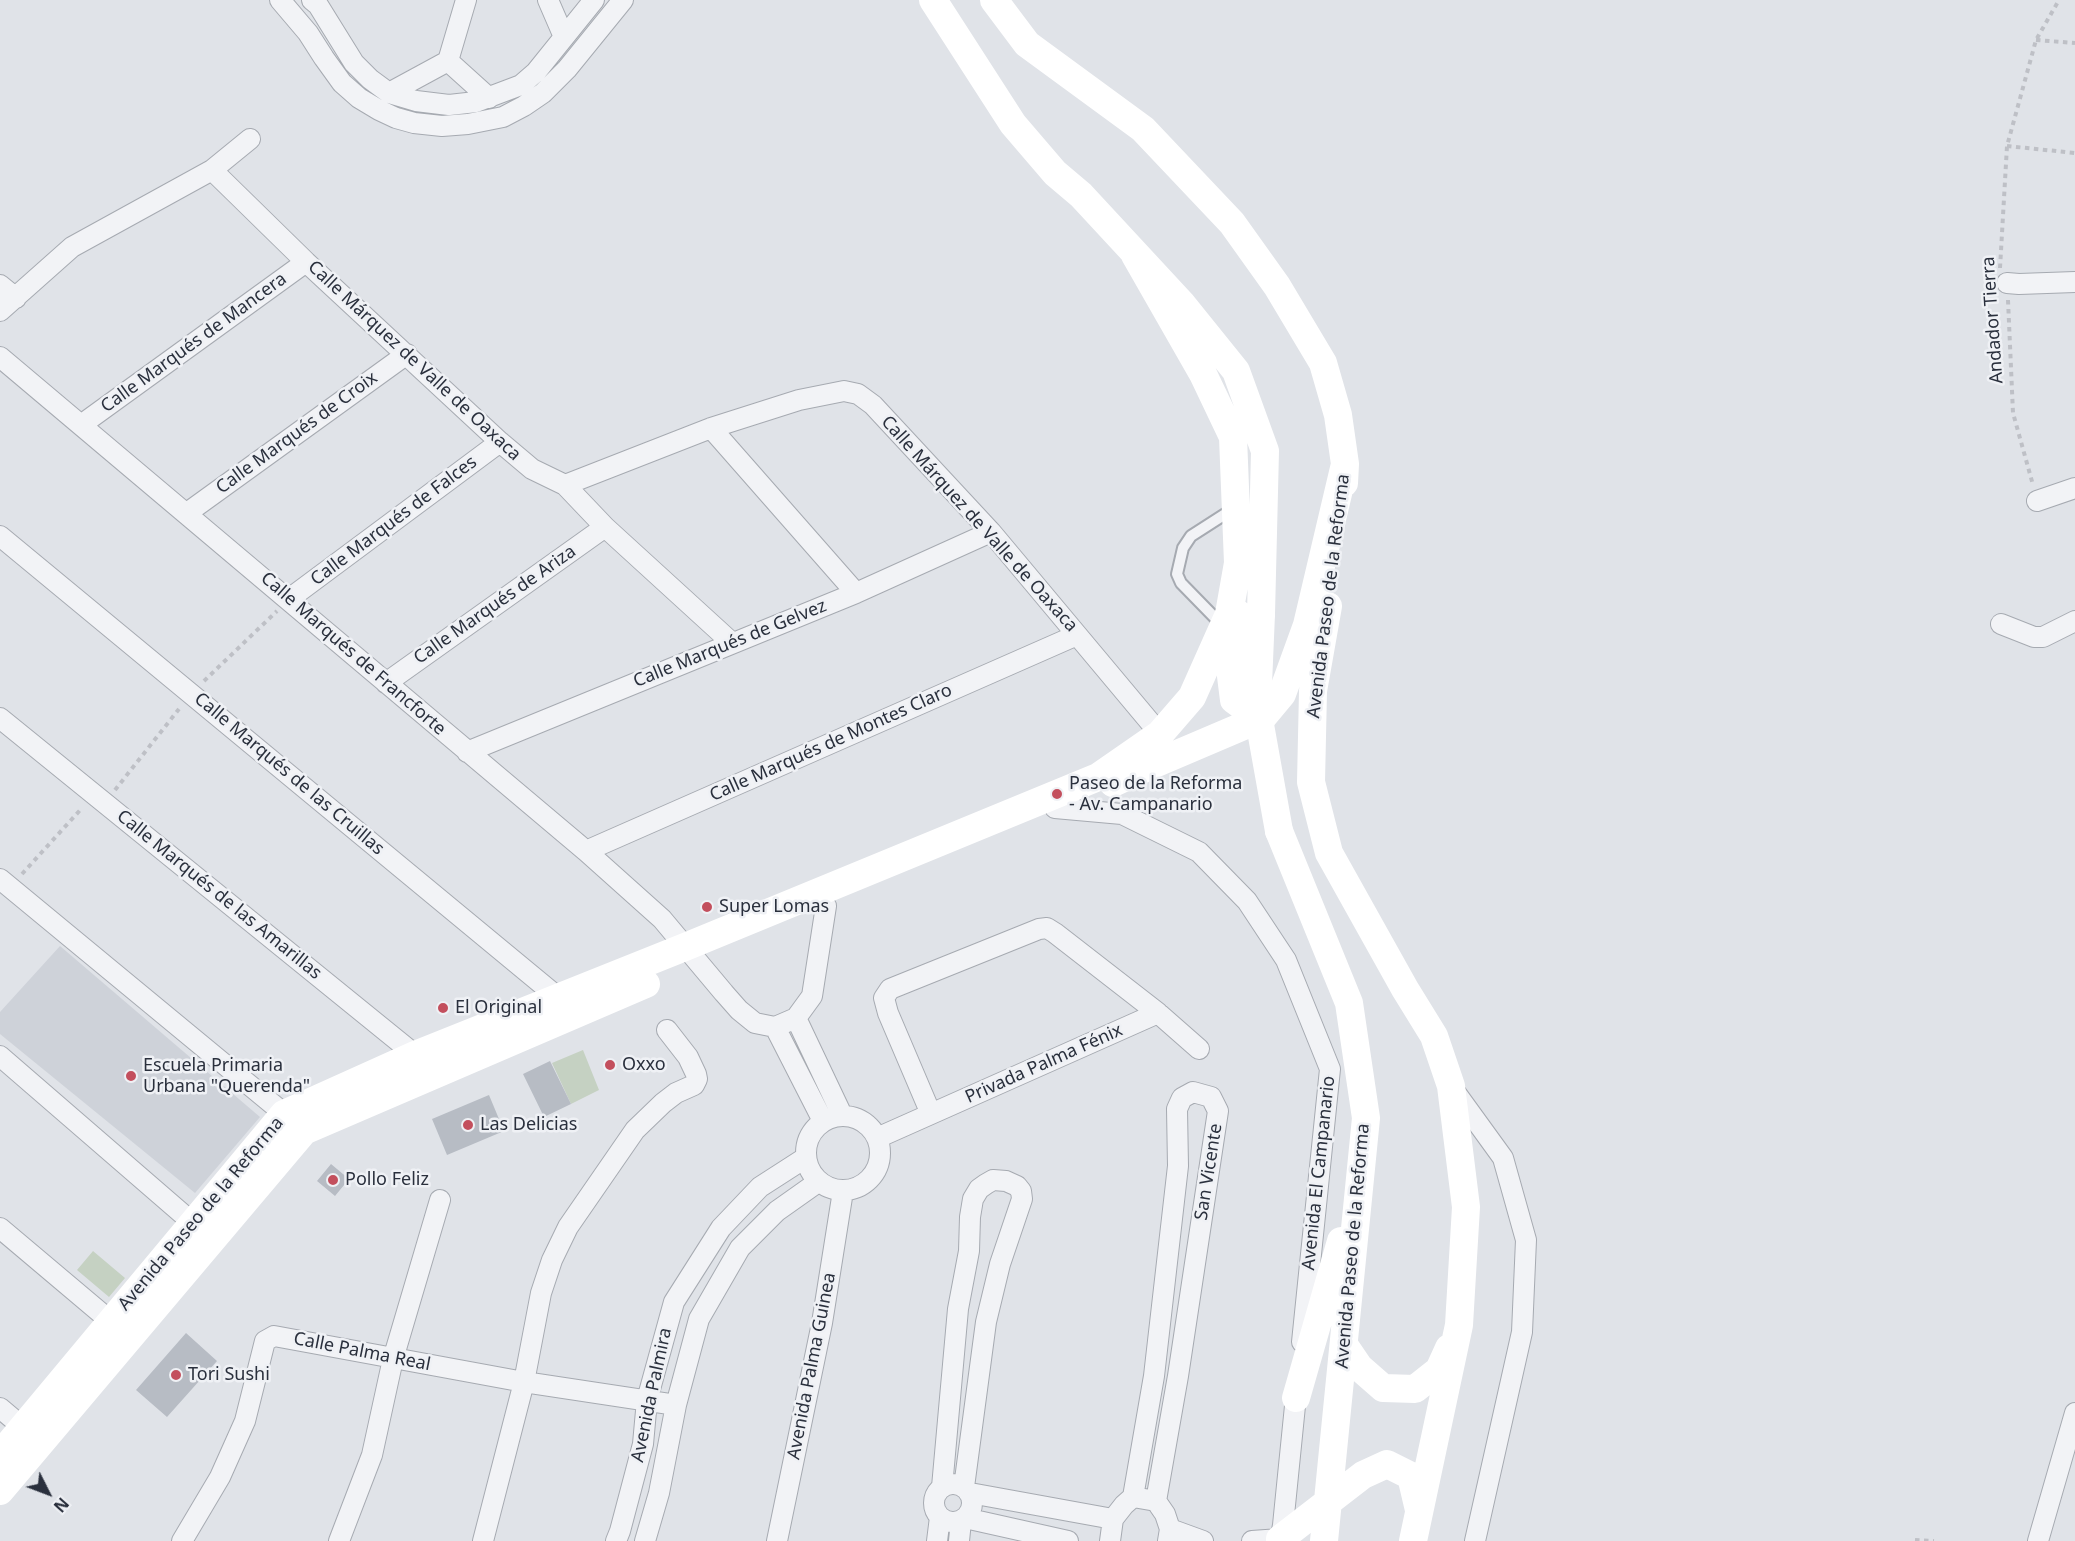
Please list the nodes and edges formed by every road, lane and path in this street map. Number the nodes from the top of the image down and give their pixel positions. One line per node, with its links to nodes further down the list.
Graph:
1 (280, 0): 6 (street)
2 (312, 0): 14 (street)
3 (466, 0): 13 (street)
4 (548, 0): 10 (street)
5 (594, 0): 10 (street)
6 (623, 0)
7 (933, 0): 20 (street, Avenida Paseo de la Reforma)
8 (993, 0): 32 (street, Avenida Paseo de la Reforma)
9 (2059, 0): 11 (path, Andador Tierra)
10 (564, 37): 15 (street)
11 (2036, 40): 12 (path); 17 (path, Andador Tierra)
12 (2075, 43)
13 (448, 61): 14 (street); 15 (street)
14 (389, 93): 15 (street)
15 (489, 98)
16 (250, 139): 19 (street)
17 (2007, 146): 18 (path); 23 (path, Andador Tierra)
18 (2075, 153)
19 (212, 170): 21 (street, Calle Márquez de Valle de Oaxaca); 25 (street)
20 (1135, 255): 36 (street, Avenida Paseo de la Reforma); 75 (street, Avenida Paseo de la Reforma, bridge)
21 (306, 262): 27 (street, Calle Márquez de Valle de Oaxaca); 29 (street, Calle Marqués de Mancera)
22 (2075, 282): 23 (street)
23 (2007, 283): 35 (path, Andador Tierra)
24 (0, 285): 25 (street)
25 (16, 298): 26 (street)
26 (0, 311)
27 (407, 354): 31 (street, Calle Márquez de Valle de Oaxaca); 37 (street, Calle Marqués de Croix)
28 (0, 357): 29 (street, Calle Marqués de Francforte)
29 (81, 425): 37 (street, Calle Marqués de Francforte)
30 (711, 428): 33 (street, Calle Márquez de Valle de Oaxaca); 39 (street, Calle Márquez de Valle de Oaxaca); 42 (street)
31 (500, 442): 33 (street, Calle Márquez de Valle de Oaxaca); 43 (street, Calle Marqués de Falces)
32 (1345, 464): 50 (street, Avenida Paseo de la Reforma); 69 (street, Avenida Paseo de la Reforma)
33 (565, 485): 38 (street)
34 (2075, 488): 35 (street)
35 (2037, 501)
36 (1236, 507): 41 (street, Avenida Paseo de la Reforma); 46 (lane)
37 (187, 513): 43 (street, Calle Marqués de Francforte)
38 (605, 527): 48 (street); 49 (street, Calle Marqués de Ariza)
39 (991, 532): 42 (street, Calle Marqués de Gelvez); 47 (street, Calle Márquez de Valle de Oaxaca)
40 (0, 536): 60 (street, Calle Marqués de las Cruillas)
41 (1238, 563): 46 (street, Avenida Paseo de la Reforma); 50 (street)
42 (856, 592): 48 (street, Calle Marqués de Gelvez)
43 (289, 599): 49 (street, Calle Marqués de Francforte)
44 (2075, 621): 45 (street)
45 (2001, 624)
46 (1224, 627): 52 (street, Avenida Paseo de la Reforma)
47 (1077, 635): 52 (street, Calle Márquez de Valle de Oaxaca); 56 (street, Calle Marqués de Montes Claro)
48 (731, 642): 53 (street, Calle Marqués de Gelvez)
49 (386, 683): 53 (street, Calle Marqués de Francforte)
50 (1282, 694): 55 (street, Avenida Paseo de la Reforma)
51 (0, 718): 54 (street, Calle Marqués de las Amarillas)
52 (1160, 734): 59 (street, Avenida Paseo de la Reforma)
53 (467, 752): 56 (street, Calle Marqués de Francforte)
54 (95, 794): 57 (path); 66 (street, Calle Marqués de las Amarillas)
55 (1055, 808): 58 (street, Avenida Paseo de la Reforma); 88 (street, Avenida El Campanario)
56 (586, 851): 59 (street, Calle Marqués de Francforte)
57 (5, 883): 72 (street)
58 (826, 906): 59 (street, Avenida Paseo de la Reforma); 62 (street)
59 (691, 955): 60 (street, Avenida Paseo de la Reforma); 63 (street)
60 (568, 1006): 66 (street, Avenida Paseo de la Reforma); 68 (street, Avenida Paseo de la Reforma)
61 (1158, 1013): 65 (street); 70 (street, Privada Palma Fénix); 70 (street)
62 (796, 1018): 63 (street); 71 (street)
63 (775, 1027): 71 (street)
64 (666, 1030): 87 (street)
65 (1199, 1049)
66 (415, 1055): 68 (street, Calle Marqués de las Amarillas); 72 (street, Avenida Paseo de la Reforma)
67 (0, 1056): 80 (street)
68 (438, 1073): 72 (street, Avenida Paseo de la Reforma)
69 (1451, 1086): 81 (street, Avenida Paseo de la Reforma); 122 (street)
70 (931, 1114): 73 (street, Privada Palma Fénix)
71 (832, 1118): 73 (street); 74 (street)
72 (294, 1123): 80 (street, Avenida Paseo de la Reforma)
73 (877, 1138): 77 (street)
74 (805, 1158): 76 (street); 89 (street, Avenida Palmira)
75 (1361, 1170): 83 (street, Avenida Paseo de la Reforma); 88 (street)
76 (818, 1182): 77 (street); 90 (street, Avenida Palmira)
77 (843, 1191): 113 (street, Avenida Palma Guinea)
78 (440, 1200): 84 (street)
79 (0, 1228): 82 (street)
80 (202, 1232): 82 (street, Avenida Paseo de la Reforma)
81 (1459, 1325): 83 (street); 101 (street, Avenida Paseo de la Reforma)
82 (120, 1329): 93 (street, Avenida Paseo de la Reforma)
83 (1344, 1345): 100 (street, Avenida Paseo de la Reforma)
84 (393, 1359): 87 (street, Calle Palma Real); 108 (street, Calle Palma Real); 109 (street)
85 (1154, 1376): 86 (street); 86 (street, San Vicente); 98 (street, San Vicente)
86 (1178, 1377): 99 (street, San Vicente)
87 (524, 1382): 89 (street, Calle Palma Real); 110 (street)
88 (1296, 1398): 106 (street, Avenida El Campanario)
89 (647, 1400): 90 (street, Calle Palma Real); 111 (street, Avenida Palmira)
90 (676, 1405): 112 (street, Avenida Palmira)
91 (0, 1408): 93 (street)
92 (2075, 1413): 124 (street)
93 (32, 1435): 94 (street, Avenida Paseo de la Reforma); 97 (street, Avenida Paseo de la Reforma)
94 (0, 1455)
95 (942, 1487): 96 (street); 96 (street); 102 (street)
96 (967, 1490): 103 (street); 104 (street)
97 (0, 1491)
98 (1133, 1497): 99 (street); 104 (street)
99 (1156, 1502): 105 (street)
100 (1328, 1503): 101 (street); 106 (street); 120 (street, Avenida Paseo de la Reforma)
101 (1419, 1512): 121 (street, Avenida Paseo de la Reforma)
102 (940, 1517): 103 (street); 114 (street)
103 (963, 1519): 115 (street); 116 (street)
104 (1113, 1519): 117 (street)
105 (1169, 1535): 118 (street)
106 (1280, 1540): 119 (street)
107 (1915, 1540): 123 (path)
108 (182, 1541)
109 (339, 1541)
110 (483, 1541)
111 (616, 1541)
112 (645, 1541)
113 (777, 1541)
114 (937, 1541)
115 (959, 1541)
116 (1068, 1541)
117 (1110, 1541)
118 (1203, 1541)
119 (1252, 1541)
120 (1323, 1541)
121 (1413, 1541)
122 (1475, 1541)
123 (1934, 1541)
124 (2038, 1541)

